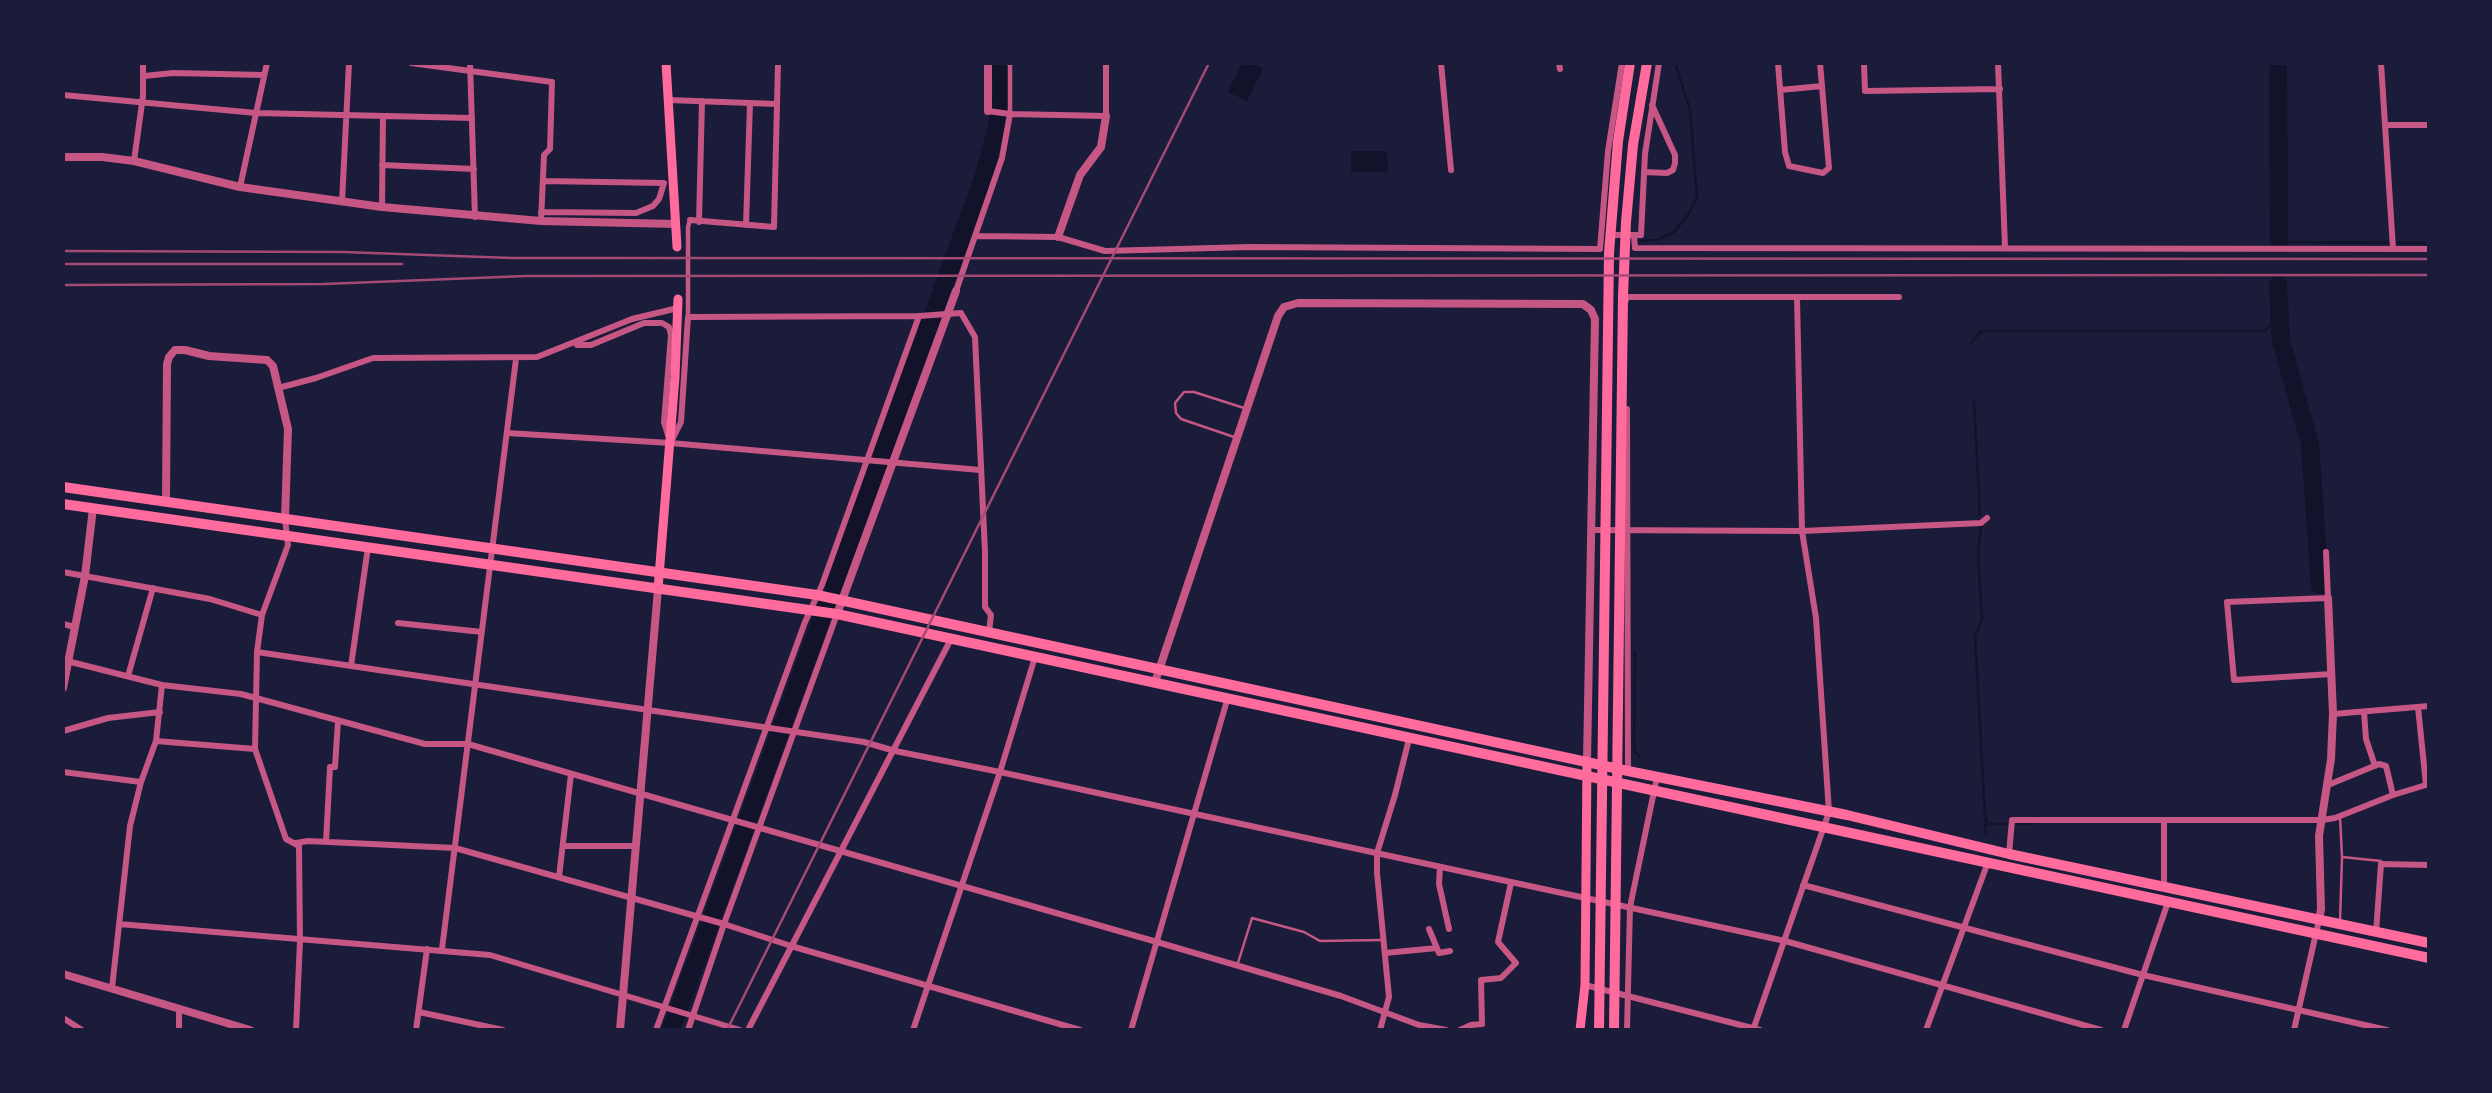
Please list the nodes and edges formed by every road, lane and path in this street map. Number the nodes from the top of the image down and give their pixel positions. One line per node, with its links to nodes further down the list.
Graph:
1 (144, 63): 23 (street)
2 (267, 63): 22 (street)
3 (349, 63): 37 (street)
4 (411, 63): 21 (street)
5 (470, 63): 21 (street)
6 (666, 63): 28 (main road)
7 (778, 63): 32 (street)
8 (988, 63): 34 (street)
9 (1010, 63): 36 (street)
10 (1106, 63): 39 (street)
11 (1441, 63): 47 (street)
12 (1622, 63): 59 (street)
13 (1630, 63): 244 (highway)
14 (1647, 63): 245 (highway)
15 (1659, 63): 33 (street)
16 (1778, 63): 26 (street)
17 (1820, 63): 24 (street)
18 (1864, 63): 25 (street)
19 (1998, 63): 25 (street)
20 (2381, 63): 41 (street)
21 (471, 71): 40 (street); 49 (street)
22 (264, 75): 23 (street); 35 (street)
23 (144, 76): 30 (street)
24 (1822, 86): 26 (street); 26 (street)
25 (2000, 89): 64 (street)
26 (1780, 90)
27 (63, 95): 30 (street)
28 (668, 100): 29 (street); 57 (main road)
29 (702, 101): 31 (street); 56 (street)
30 (141, 102): 35 (street); 44 (street)
31 (750, 103): 32 (street); 58 (street)
32 (777, 104): 58 (street)
33 (1652, 104): 48 (street); 48 (street)
34 (988, 111): 36 (street)
35 (256, 113): 37 (street); 50 (street)
36 (1010, 114): 39 (street); 61 (street)
37 (348, 116): 38 (street); 51 (street)
38 (383, 116): 40 (street); 45 (street)
39 (1106, 116): 62 (street)
40 (472, 118): 46 (street)
41 (2385, 125): 42 (street); 65 (street)
42 (2429, 125)
43 (63, 157): 44 (street)
44 (134, 161): 50 (street)
45 (383, 165): 46 (street); 52 (street)
46 (474, 169): 53 (street)
47 (1451, 170)
48 (1644, 172): 60 (street)
49 (543, 181): 54 (street); 54 (street)
50 (240, 187): 51 (street)
51 (342, 202): 52 (street)
52 (382, 207): 53 (street)
53 (475, 217): 54 (street)
54 (541, 217): 57 (street)
55 (690, 220): 56 (street); 73 (street)
56 (699, 222): 58 (street)
57 (676, 223): 63 (main road)
58 (746, 225)
59 (1602, 235): 60 (street); 62 (street)
60 (1637, 235): 64 (street)
61 (975, 236): 62 (street); 67 (street)
62 (1058, 237)
63 (677, 247)
64 (2005, 247): 65 (street)
65 (2393, 248): 66 (street)
66 (2429, 249)
67 (956, 291): 71 (street)
68 (1797, 297): 69 (street); 90 (street); 92 (street)
69 (1899, 297)
70 (678, 304): 74 (street); 80 (main road)
71 (943, 313): 72 (street); 82 (street); 83 (street)
72 (920, 316): 73 (street); 81 (street)
73 (688, 317): 80 (street)
74 (572, 345): 75 (street); 80 (street)
75 (516, 359): 76 (street); 78 (street)
76 (278, 388): 85 (street); 89 (street)
77 (1247, 409): 79 (street); 79 (lane); 91 (street)
78 (507, 433): 80 (street); 95 (street)
79 (1237, 439): 119 (street)
80 (670, 443): 81 (street); 99 (main road)
81 (867, 462): 82 (street); 103 (street)
82 (889, 463): 83 (street); 105 (street)
83 (980, 470): 113 (street)
84 (63, 487): 85 (highway)
85 (166, 501): 89 (highway)
86 (63, 504): 87 (highway)
87 (93, 508): 93 (highway); 100 (street)
88 (1987, 518): 92 (street)
89 (285, 519): 93 (street); 95 (highway)
90 (1628, 529): 91 (street); 92 (street); 145 (street)
91 (1591, 530): 143 (street)
92 (1802, 531): 157 (street)
93 (287, 536): 94 (highway); 108 (street)
94 (368, 547): 97 (highway); 118 (street)
95 (493, 549): 97 (street); 99 (highway)
96 (2326, 552): 104 (street)
97 (491, 564): 102 (highway); 112 (street)
98 (63, 572): 100 (street)
99 (659, 573): 102 (main road); 103 (highway)
100 (85, 576): 101 (street); 111 (street)
101 (153, 588): 108 (street); 121 (street)
102 (658, 589): 106 (highway); 130 (street)
103 (819, 596): 105 (highway); 106 (street)
104 (2328, 597): 120 (street); 120 (street)
105 (839, 600): 107 (street); 113 (highway)
106 (813, 611): 107 (highway); 135 (street)
107 (834, 614): 114 (highway); 137 (street)
108 (262, 615): 115 (street)
109 (398, 623): 112 (street)
110 (63, 624): 111 (street)
111 (75, 627): 117 (street)
112 (482, 632): 124 (street)
113 (989, 632): 119 (highway)
114 (951, 639): 116 (highway); 142 (street)
115 (257, 652): 118 (street); 127 (street)
116 (1035, 657): 122 (highway); 147 (street)
117 (66, 661): 121 (street); 125 (street)
118 (351, 666): 124 (street)
119 (1159, 670): 122 (street); 143 (highway)
120 (2332, 674): 133 (street)
121 (128, 677): 123 (street)
122 (1155, 682): 126 (highway)
123 (162, 685): 127 (street); 131 (street)
124 (475, 686): 130 (street); 140 (street)
125 (63, 688)
126 (1228, 697): 138 (highway); 158 (street)
127 (255, 699): 134 (street); 141 (street)
128 (2429, 706): 129 (street)
129 (2418, 707): 132 (street); 153 (street)
130 (647, 709): 135 (street); 155 (street)
131 (160, 712): 136 (street); 139 (street)
132 (2364, 712): 133 (street); 144 (street)
133 (2333, 714): 152 (street)
134 (338, 721): 140 (street); 165 (street)
135 (770, 729): 137 (street); 160 (street)
136 (63, 731)
137 (792, 732): 142 (street); 163 (street)
138 (1409, 739): 149 (highway); 171 (street)
139 (156, 741): 141 (street); 151 (street)
140 (468, 744): 148 (street); 169 (street)
141 (255, 749): 166 (street)
142 (895, 751): 147 (street); 170 (street)
143 (1587, 761): 145 (highway); 149 (main road)
144 (2375, 766): 152 (street); 156 (street)
145 (1629, 771): 150 (highway)
146 (63, 772): 151 (street)
147 (1000, 772): 158 (street); 181 (street)
148 (571, 774): 155 (street); 167 (street)
149 (1587, 777): 154 (highway); 184 (main road)
150 (1657, 777): 154 (street); 157 (highway)
151 (141, 782): 190 (street)
152 (2328, 785): 161 (street)
153 (2427, 785): 156 (street)
154 (1654, 792): 164 (highway); 186 (street)
155 (640, 795): 160 (street); 168 (street)
156 (2393, 795): 159 (street)
157 (1829, 812): 164 (street); 172 (highway)
158 (1195, 814): 171 (street); 200 (street)
159 (2340, 816): 161 (street); 173 (lane)
160 (733, 820): 163 (street); 187 (street)
161 (2322, 820): 162 (street); 189 (street)
162 (2164, 821): 172 (street); 182 (street)
163 (761, 827): 170 (street); 191 (street)
164 (1822, 827): 174 (highway); 180 (street)
165 (326, 842): 166 (street); 169 (street)
166 (296, 844): 197 (street)
167 (563, 846): 168 (street); 178 (street)
168 (635, 846): 183 (street)
169 (455, 848): 178 (street); 205 (street)
170 (841, 850): 181 (street); 202 (street)
171 (1377, 853): 177 (street); 198 (street)
172 (2010, 854): 182 (highway)
173 (2342, 857): 175 (lane); 192 (lane)
174 (1988, 862): 185 (highway); 193 (street)
175 (2381, 864): 176 (street); 195 (street)
176 (2429, 865)
177 (1440, 867): 179 (street); 188 (street)
178 (559, 877): 183 (street)
179 (1511, 883): 184 (street); 242 (street)
180 (1803, 885): 193 (street); 199 (street)
181 (962, 886): 200 (street); 212 (street)
182 (2164, 887): 189 (highway)
183 (630, 898): 187 (street); 217 (street)
184 (1585, 899): 186 (street); 213 (main road)
185 (2168, 902): 196 (highway); 211 (street)
186 (1630, 907): 199 (street); 216 (street)
187 (697, 917): 191 (street); 219 (street)
188 (1456, 917)
189 (2319, 920): 192 (highway); 196 (street)
190 (119, 924): 197 (street); 215 (street)
191 (724, 924): 202 (street); 223 (street)
192 (2340, 924): 195 (highway)
193 (1964, 926): 211 (street); 214 (street)
194 (1429, 929): 203 (street)
195 (2376, 932): 201 (highway)
196 (2315, 934): 208 (highway); 220 (street)
197 (300, 940): 204 (street); 229 (street)
198 (1383, 940): 207 (street); 209 (lane)
199 (1785, 941): 214 (street); 225 (street)
200 (1157, 942): 209 (street); 239 (street)
201 (2429, 943)
202 (790, 946): 212 (street); 236 (street)
203 (1437, 948): 206 (street); 207 (street)
204 (427, 949): 205 (street); 222 (street)
205 (442, 949): 217 (street)
206 (1450, 951)
207 (1385, 953): 221 (street)
208 (2429, 958)
209 (1237, 966): 221 (street)
210 (63, 974): 215 (street)
211 (2143, 975): 220 (street); 249 (street)
212 (928, 985): 237 (street); 238 (street)
213 (1585, 985): 216 (street); 243 (main road)
214 (1942, 985): 247 (street); 248 (street)
215 (112, 988): 218 (street)
216 (1628, 995): 225 (street); 246 (street)
217 (623, 996): 219 (street); 232 (street)
218 (179, 1008): 227 (street); 228 (street)
219 (666, 1009): 223 (street); 233 (street)
220 (2298, 1010): 250 (street); 251 (street)
221 (1385, 1011): 240 (street); 241 (street)
222 (419, 1012): 230 (street); 231 (street)
223 (693, 1017): 234 (street); 235 (street)
224 (63, 1018): 226 (street)
225 (1756, 1029)
226 (82, 1030)
227 (179, 1030)
228 (250, 1030)
229 (296, 1030)
230 (416, 1030)
231 (503, 1030)
232 (620, 1030)
233 (656, 1030)
234 (688, 1030)
235 (740, 1030)
236 (748, 1030)
237 (913, 1030)
238 (1080, 1030)
239 (1131, 1030)
240 (1380, 1030)
241 (1446, 1030)
242 (1460, 1030)
243 (1580, 1030)
244 (1599, 1030)
245 (1614, 1030)
246 (1627, 1030)
247 (1926, 1030)
248 (2101, 1030)
249 (2124, 1030)
250 (2294, 1030)
251 (2387, 1030)

